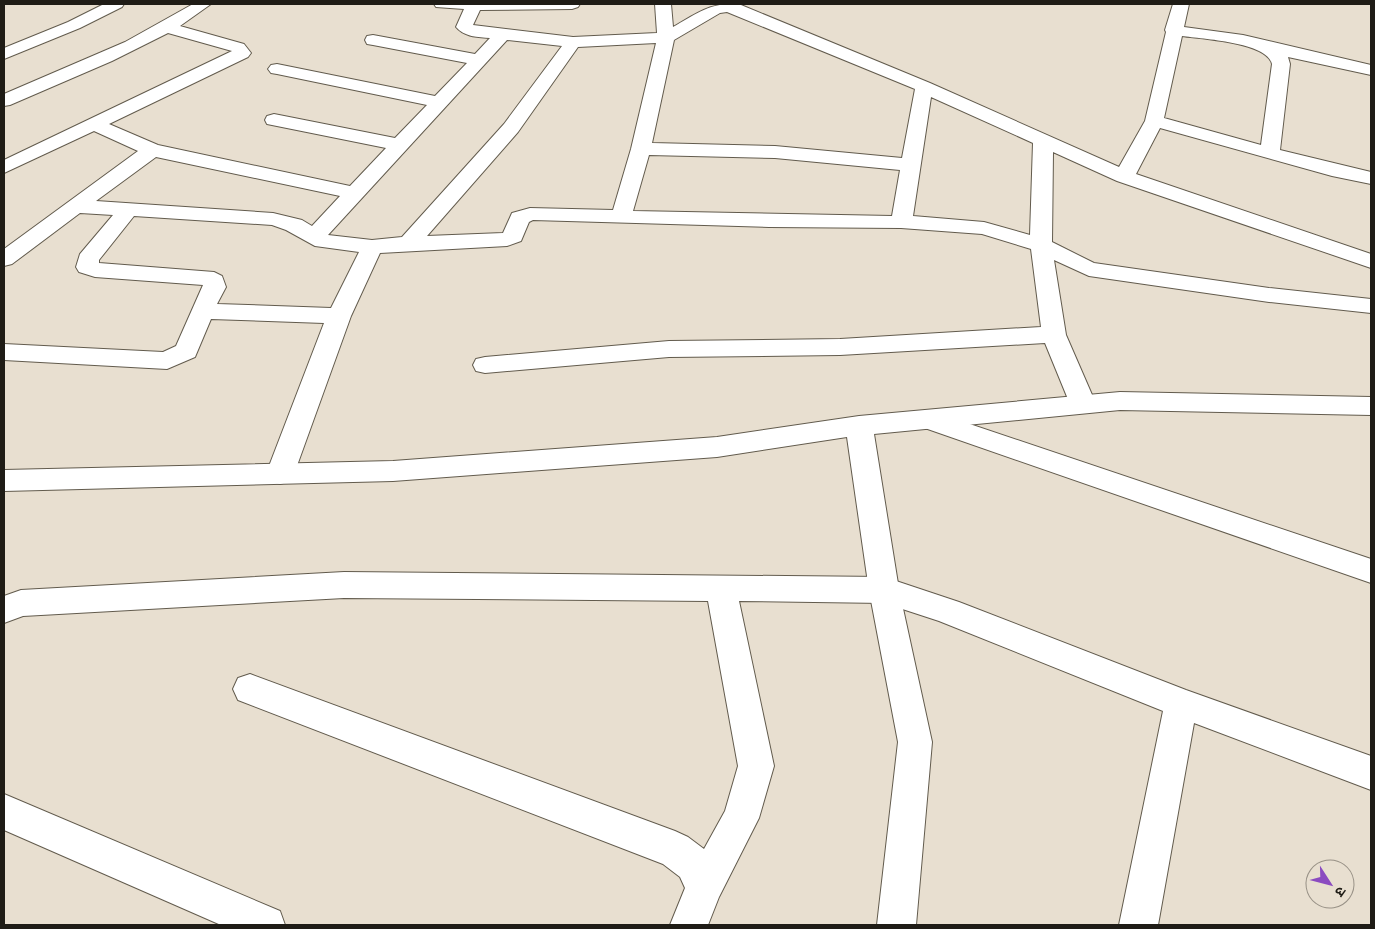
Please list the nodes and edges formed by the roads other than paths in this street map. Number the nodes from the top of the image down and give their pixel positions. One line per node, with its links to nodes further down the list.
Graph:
1 (116, 4): 15 (street)
2 (203, 4): 8 (street)
3 (442, 4): 7 (street)
4 (572, 4): 7 (street)
5 (663, 4): 11 (street)
6 (1180, 4): 9 (street)
7 (474, 5): 10 (street)
8 (166, 27): 20 (street); 24 (street)
9 (1174, 30): 14 (street); 23 (street)
10 (503, 34): 13 (street); 16 (street)
11 (666, 38): 13 (street); 19 (street); 27 (street)
12 (373, 40): 16 (street)
13 (572, 42): 40 (street)
14 (1270, 48): 18 (street); 29 (street)
15 (4, 54)
16 (479, 60): 21 (street)
17 (277, 68): 21 (street)
18 (1371, 70)
19 (924, 87): 25 (street); 30 (street)
20 (4, 100)
21 (439, 102): 26 (street)
22 (274, 120): 26 (street)
23 (1154, 121): 29 (street); 32 (street)
24 (93, 124): 28 (street); 31 (street)
25 (1043, 141): 32 (street); 41 (street)
26 (399, 145): 34 (street)
27 (641, 149): 30 (street); 37 (street)
28 (152, 150): 34 (street); 35 (street)
29 (1270, 153): 33 (street)
30 (910, 165): 38 (street)
31 (4, 167)
32 (1124, 177): 44 (street)
33 (1371, 178)
34 (354, 193): 39 (street)
35 (74, 206): 36 (street); 43 (street)
36 (129, 209): 39 (street); 46 (street)
37 (621, 217): 38 (street); 40 (street)
38 (901, 222): 41 (street)
39 (314, 237): 42 (street)
40 (409, 242): 42 (street)
41 (1041, 245): 45 (street); 48 (street)
42 (372, 247): 47 (street)
43 (4, 259)
44 (1371, 260)
45 (1371, 306)
46 (202, 311): 47 (street); 49 (street)
47 (339, 316): 55 (street)
48 (1054, 335): 50 (street); 51 (street)
49 (4, 352)
50 (485, 365)
51 (1083, 404): 52 (street); 53 (street)
52 (1371, 406)
53 (928, 419): 54 (street); 57 (street)
54 (859, 426): 55 (street); 59 (street)
55 (280, 474): 56 (street)
56 (4, 481)
57 (1371, 571)
58 (721, 588): 59 (street); 60 (street); 65 (street)
59 (884, 590): 62 (street); 68 (street)
60 (4, 610)
61 (250, 689): 65 (street)
62 (1181, 703): 63 (street); 69 (street)
63 (1371, 773)
64 (4, 812): 66 (street)
65 (704, 887): 67 (street)
66 (266, 925)
67 (689, 925)
68 (896, 925)
69 (1138, 925)

